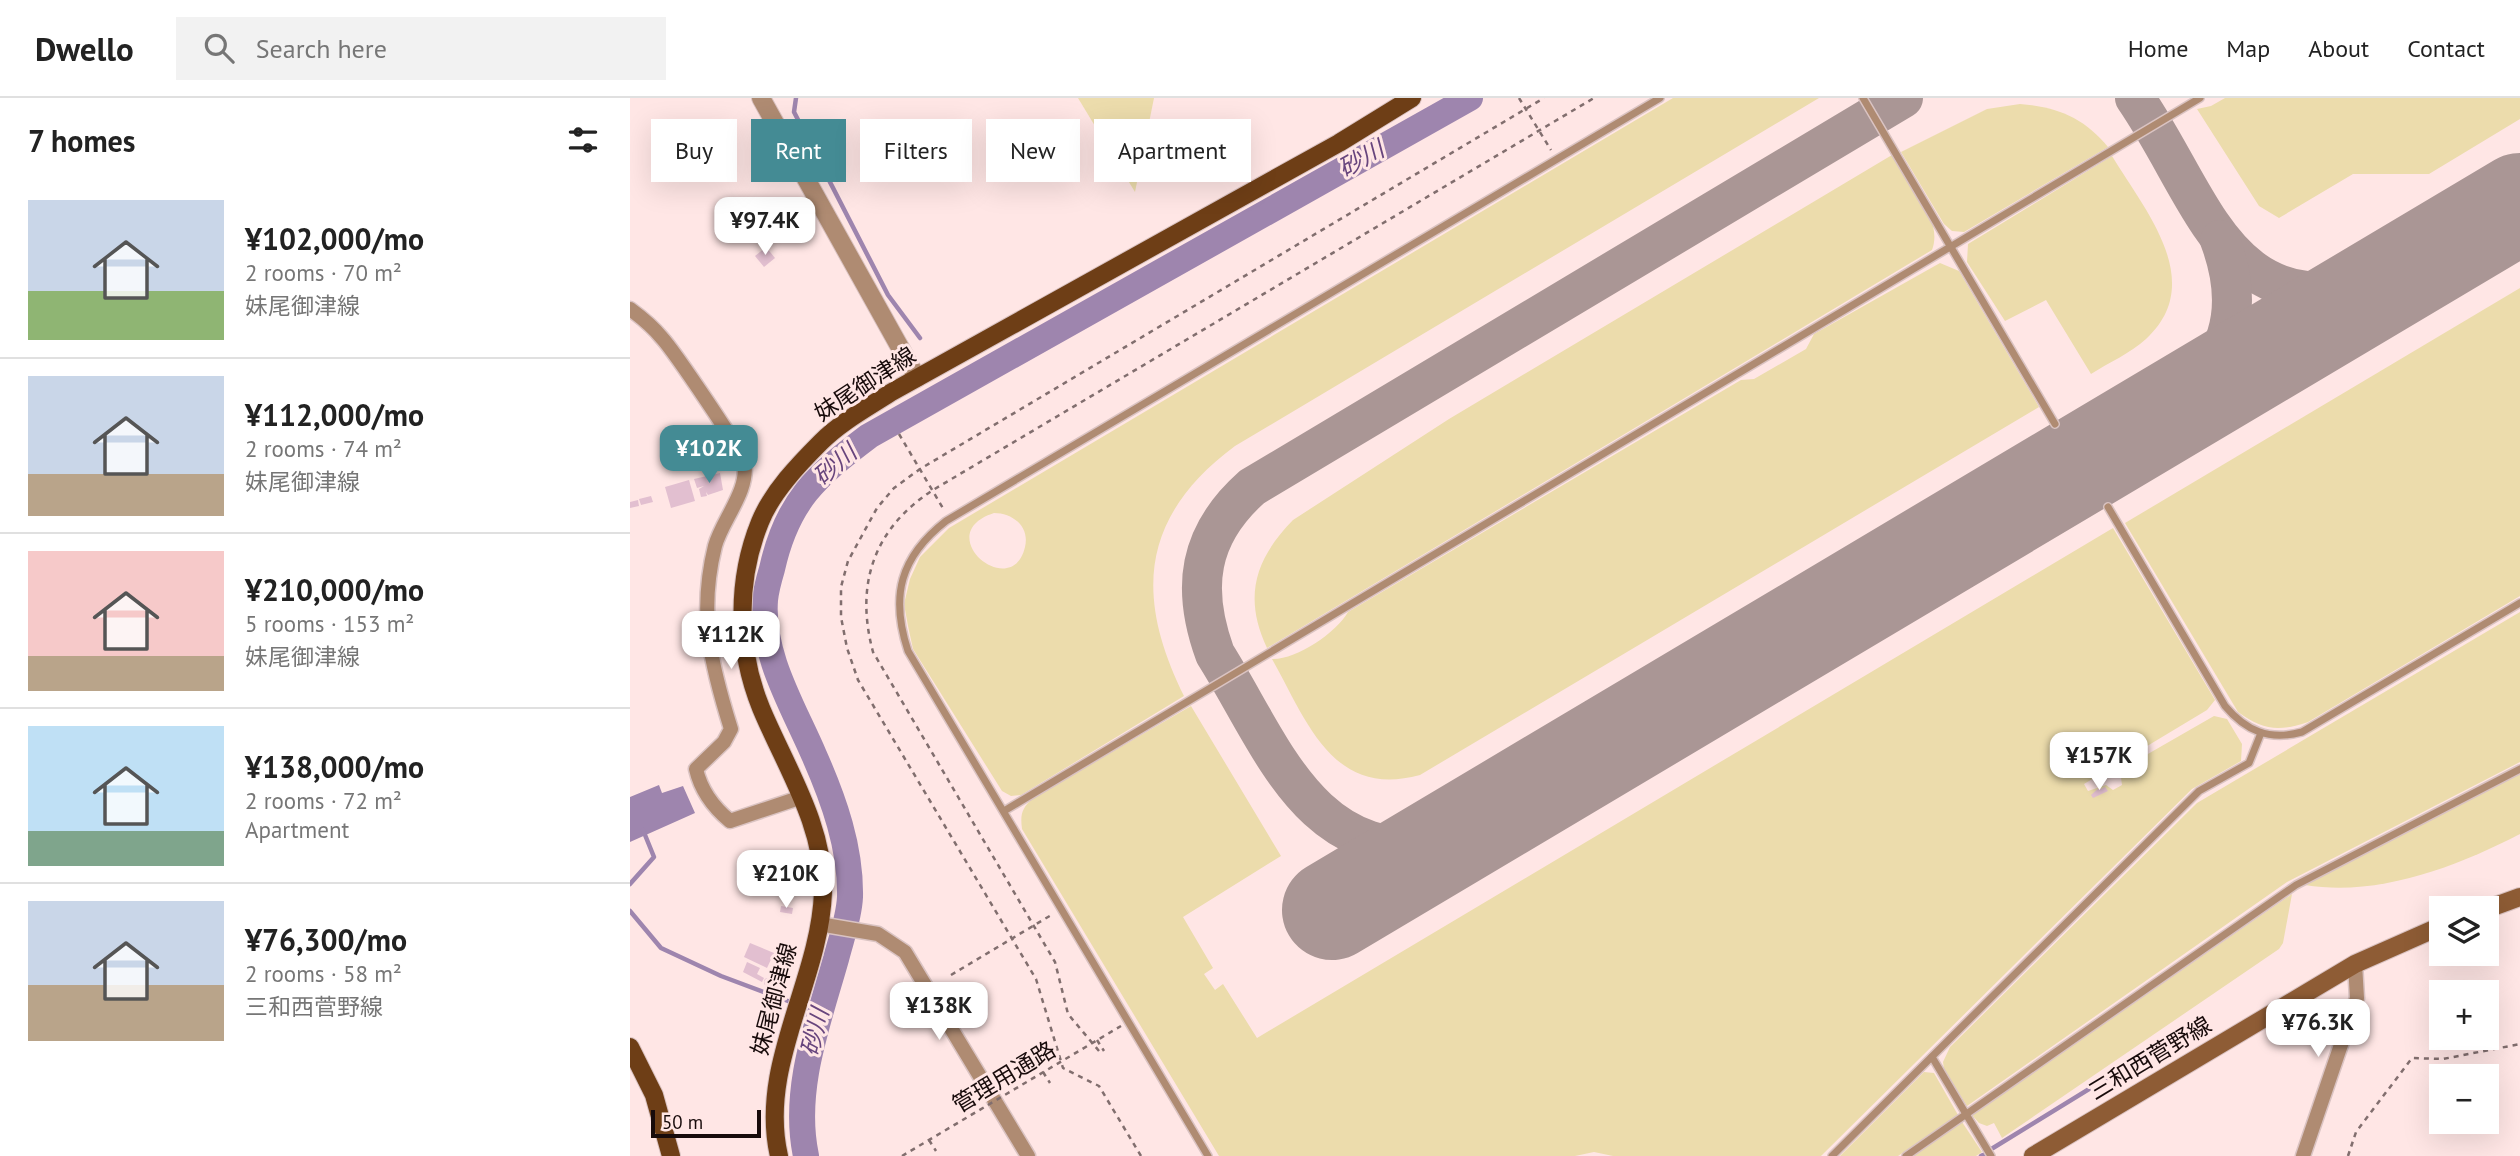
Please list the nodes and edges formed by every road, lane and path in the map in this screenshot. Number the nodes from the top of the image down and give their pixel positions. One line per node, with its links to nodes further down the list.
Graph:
1 (761, 98): 14 (street)
2 (1412, 98): 14 (main road, 妹尾御津線)
3 (1520, 98): 9 (path)
4 (1544, 98): 9 (path)
5 (1594, 98): 10 (path)
6 (1660, 98): 11 (lane)
7 (1863, 98): 12 (lane)
8 (2200, 98): 12 (lane)
9 (1526, 109): 10 (path); 17 (path)
10 (1539, 130): 11 (path); 18 (path)
11 (1557, 159): 20 (lane)
12 (1951, 247): 15 (lane); 25 (lane)
13 (630, 309): 24 (street)
14 (917, 378): 24 (main road, 妹尾御津線)
15 (2055, 424)
16 (899, 434): 17 (path)
17 (920, 469): 18 (path); 32 (path)
18 (933, 490): 20 (path); 30 (path)
19 (2108, 507): 22 (lane)
20 (950, 519): 25 (lane)
21 (2520, 603): 22 (lane)
22 (2260, 733): 39 (lane)
23 (2520, 769): 42 (lane)
24 (802, 797): 29 (main road, 妹尾御津線)
25 (1004, 811): 28 (lane)
26 (2520, 897): 27 (main road)
27 (2499, 905)
28 (1062, 909): 30 (path); 50 (lane)
29 (834, 926): 46 (main road, 妹尾御津線); 48 (street)
30 (1034, 926): 32 (path); 36 (path)
31 (2429, 931): 33 (main road, 三和西菅野線)
32 (1012, 939): 34 (path); 49 (path)
33 (2355, 964): 54 (main road, 三和西菅野線); 55 (street)
34 (951, 975)
35 (1121, 1026): 36 (path, 管理用通路, bridge)
36 (1097, 1040): 40 (path, 管理用通路, bridge)
37 (2520, 1044): 56 (path)
38 (630, 1047): 45 (main road)
39 (1932, 1057): 42 (lane); 51 (lane)
40 (1043, 1072): 41 (path); 43 (path, 管理用通路, bridge)
41 (1049, 1083)
42 (1966, 1114): 52 (lane); 53 (lane)
43 (929, 1140): 44 (path); 47 (path, 管理用通路, bridge)
44 (936, 1151)
45 (671, 1156)
46 (779, 1156)
47 (902, 1156)
48 (1028, 1156)
49 (1141, 1156)
50 (1208, 1156)
51 (1832, 1156)
52 (1906, 1156)
53 (1991, 1156)
54 (2032, 1156)
55 (2303, 1156)
56 (2348, 1156)

